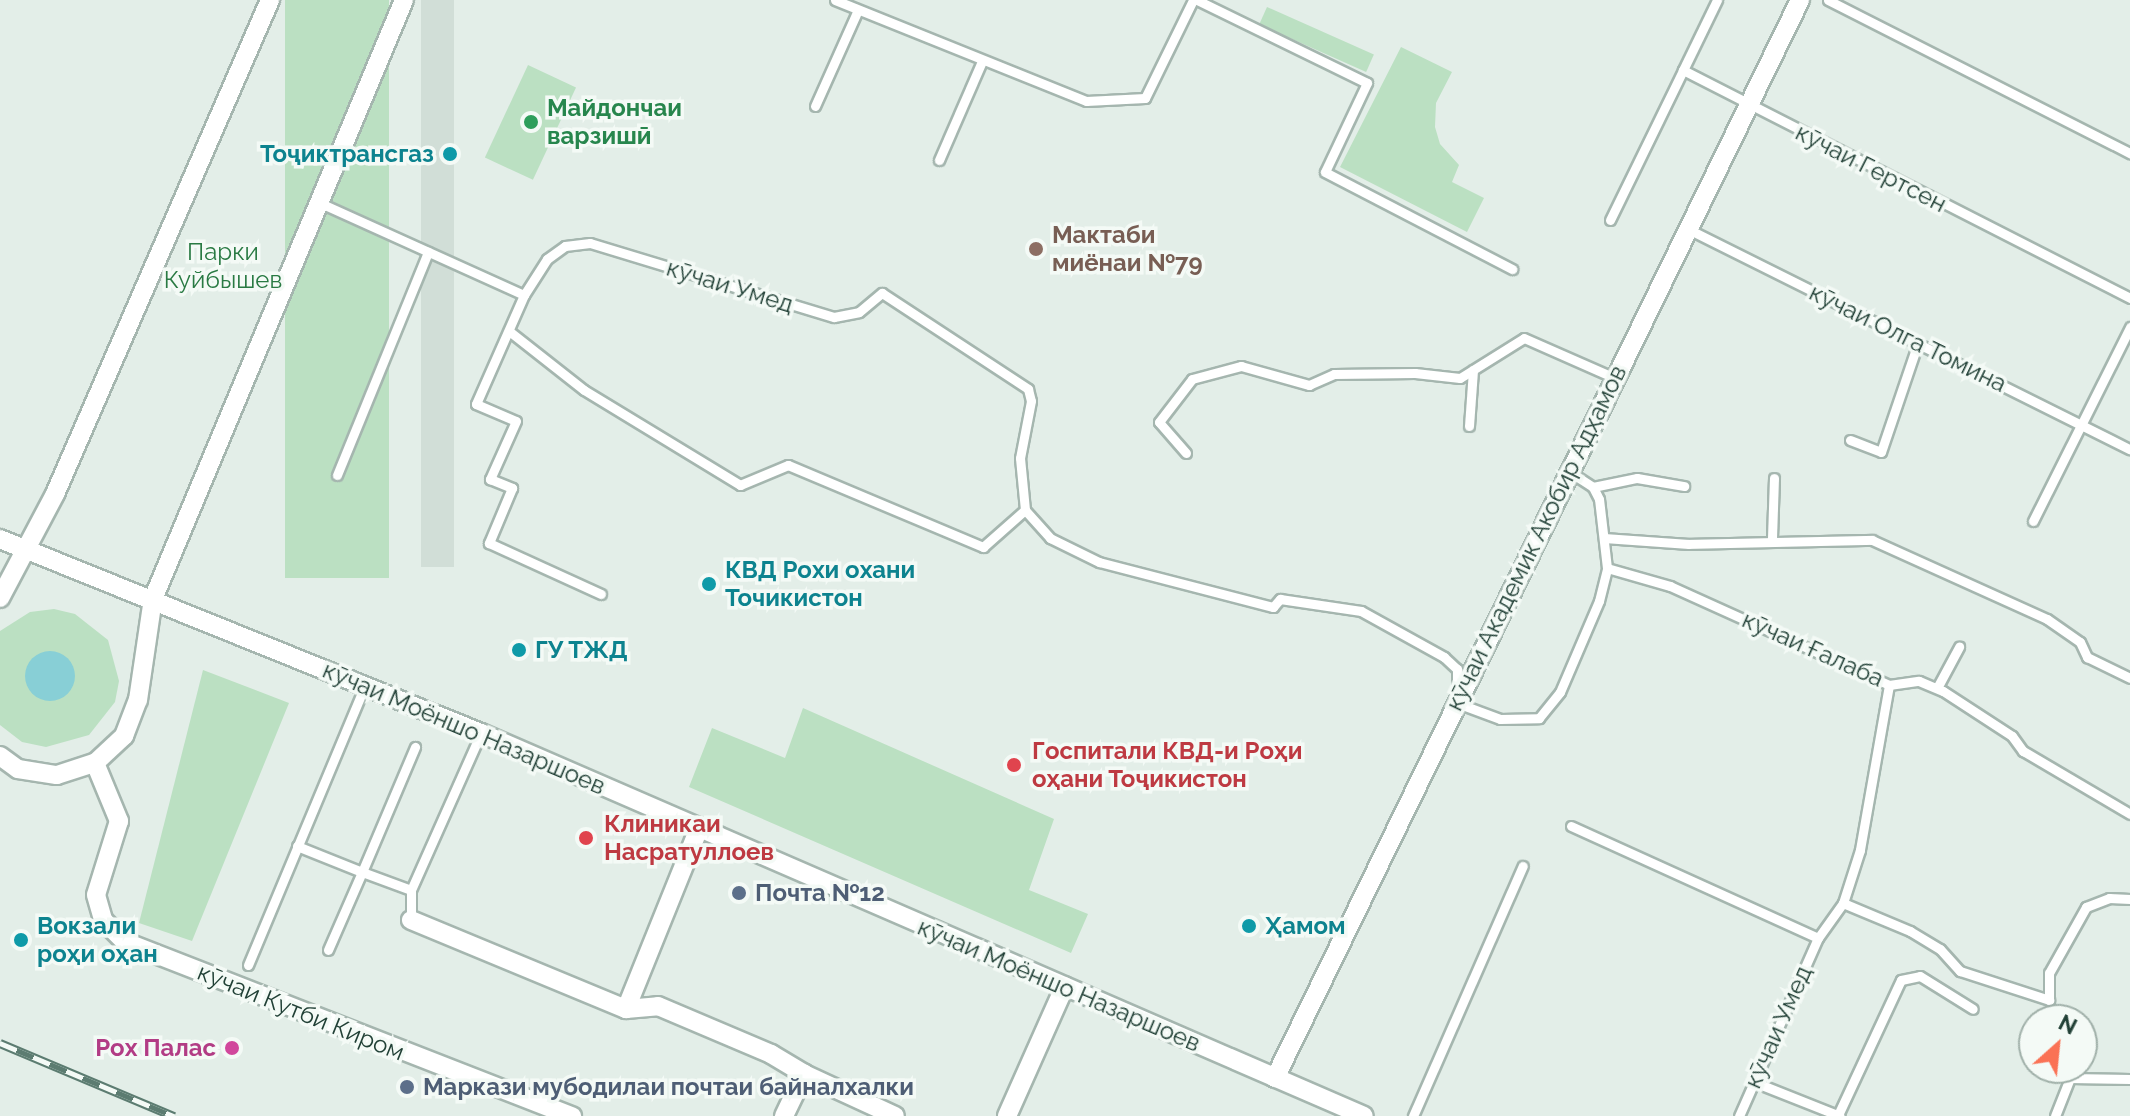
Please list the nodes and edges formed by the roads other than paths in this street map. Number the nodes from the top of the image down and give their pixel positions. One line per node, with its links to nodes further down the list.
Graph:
1 (270, 0): 42 (street)
2 (404, 0): 15 (street)
3 (835, 0): 8 (lane)
4 (1195, 0): 9 (lane); 19 (lane)
5 (1717, 0): 10 (lane)
6 (1800, 0): 12 (street, кӯчаи Академик Акобир Адҳамов)
7 (1828, 0): 13 (lane)
8 (858, 10): 9 (lane); 11 (lane)
9 (982, 61): 14 (lane)
10 (1683, 70): 12 (lane, кӯчаи Гертсен); 16 (lane)
11 (815, 106)
12 (1747, 106): 17 (street, кӯчаи Академик Акобир Адҳамов); 21 (lane, кӯчаи Гертсен)
13 (2130, 153)
14 (939, 160)
15 (318, 202): 18 (lane); 46 (street)
16 (1610, 220)
17 (1685, 227): 24 (lane, кӯчаи Олга Томина); 26 (street, кӯчаи Академик Акобир Адҳамов)
18 (428, 252): 20 (lane); 33 (lane)
19 (1512, 269)
20 (524, 295): 23 (lane); 37 (lane, кӯчаи Умед)
21 (2130, 298)
22 (2130, 327): 27 (lane)
23 (509, 331): 37 (lane); 44 (lane)
24 (1918, 343): 27 (lane, кӯчаи Олга Томина); 29 (lane)
25 (1473, 370): 26 (lane); 28 (lane); 31 (lane)
26 (1615, 378): 32 (street, кӯчаи Академик Акобир Адҳамов)
27 (2080, 423): 30 (lane, кӯчаи Олга Томина); 38 (lane)
28 (1469, 426)
29 (1850, 440)
30 (2130, 449)
31 (1186, 453)
32 (1570, 472): 36 (lane); 52 (street, кӯчаи Академик Акобир Адҳамов)
33 (337, 475)
34 (1774, 478): 40 (lane)
35 (1684, 486): 36 (lane)
36 (1593, 487): 39 (lane)
37 (1025, 510): 52 (lane)
38 (2033, 521)
39 (1604, 538): 40 (lane); 43 (lane)
40 (1772, 538): 48 (lane)
41 (0, 539): 42 (street, кӯчаи Моёншо Назаршоев)
42 (29, 550): 45 (street); 46 (street, кӯчаи Моёншо Назаршоев)
43 (1607, 568): 50 (lane, кӯчаи Ғалаба); 52 (lane)
44 (601, 594)
45 (0, 598)
46 (153, 599): 49 (street, кӯчаи Моёншо Назаршоев); 56 (street)
47 (1959, 647): 51 (lane)
48 (2130, 678)
49 (365, 685): 53 (street, кӯчаи Моёншо Назаршоев); 60 (lane)
50 (1889, 685): 51 (lane, кӯчаи Ғалаба); 65 (lane, кӯчаи Умед)
51 (1937, 688): 57 (lane, кӯчаи Ғалаба)
52 (1457, 703): 74 (street, кӯчаи Академик Акобир Адҳамов)
53 (481, 733): 59 (street, кӯчаи Моёншо Назаршоев); 63 (lane)
54 (415, 747): 62 (lane)
55 (0, 756): 56 (street)
56 (95, 763): 80 (street, кӯчаи Кутби Киром)
57 (2130, 814)
58 (1571, 826): 67 (lane)
59 (698, 831): 70 (street, кӯчаи Моёншо Назаршоев); 71 (street)
60 (297, 846): 62 (lane); 69 (lane)
61 (1523, 866): 85 (lane)
62 (362, 872): 63 (lane); 68 (lane)
63 (411, 890): 66 (lane)
64 (2130, 899): 65 (lane)
65 (1843, 903): 67 (lane, кӯчаи Умед)
66 (411, 920): 71 (street)
67 (1818, 938): 77 (lane, кӯчаи Умед)
68 (328, 950)
69 (248, 965)
70 (1065, 986): 74 (street, кӯчаи Моёншо Назаршоев); 83 (street)
71 (626, 1009): 73 (street)
72 (1973, 1009): 79 (lane)
73 (804, 1074): 81 (street); 82 (street)
74 (1275, 1078): 84 (street, кӯчаи Моёншо Назаршоев)
75 (2098, 1078): 76 (lane)
76 (2130, 1079)
77 (1754, 1082): 79 (lane); 86 (lane, кӯчаи Умед)
78 (2068, 1084): 87 (lane)
79 (1839, 1115)
80 (572, 1116)
81 (784, 1116)
82 (895, 1116)
83 (1007, 1116)
84 (1364, 1116)
85 (1413, 1116)
86 (1739, 1116)
87 (2055, 1116)

